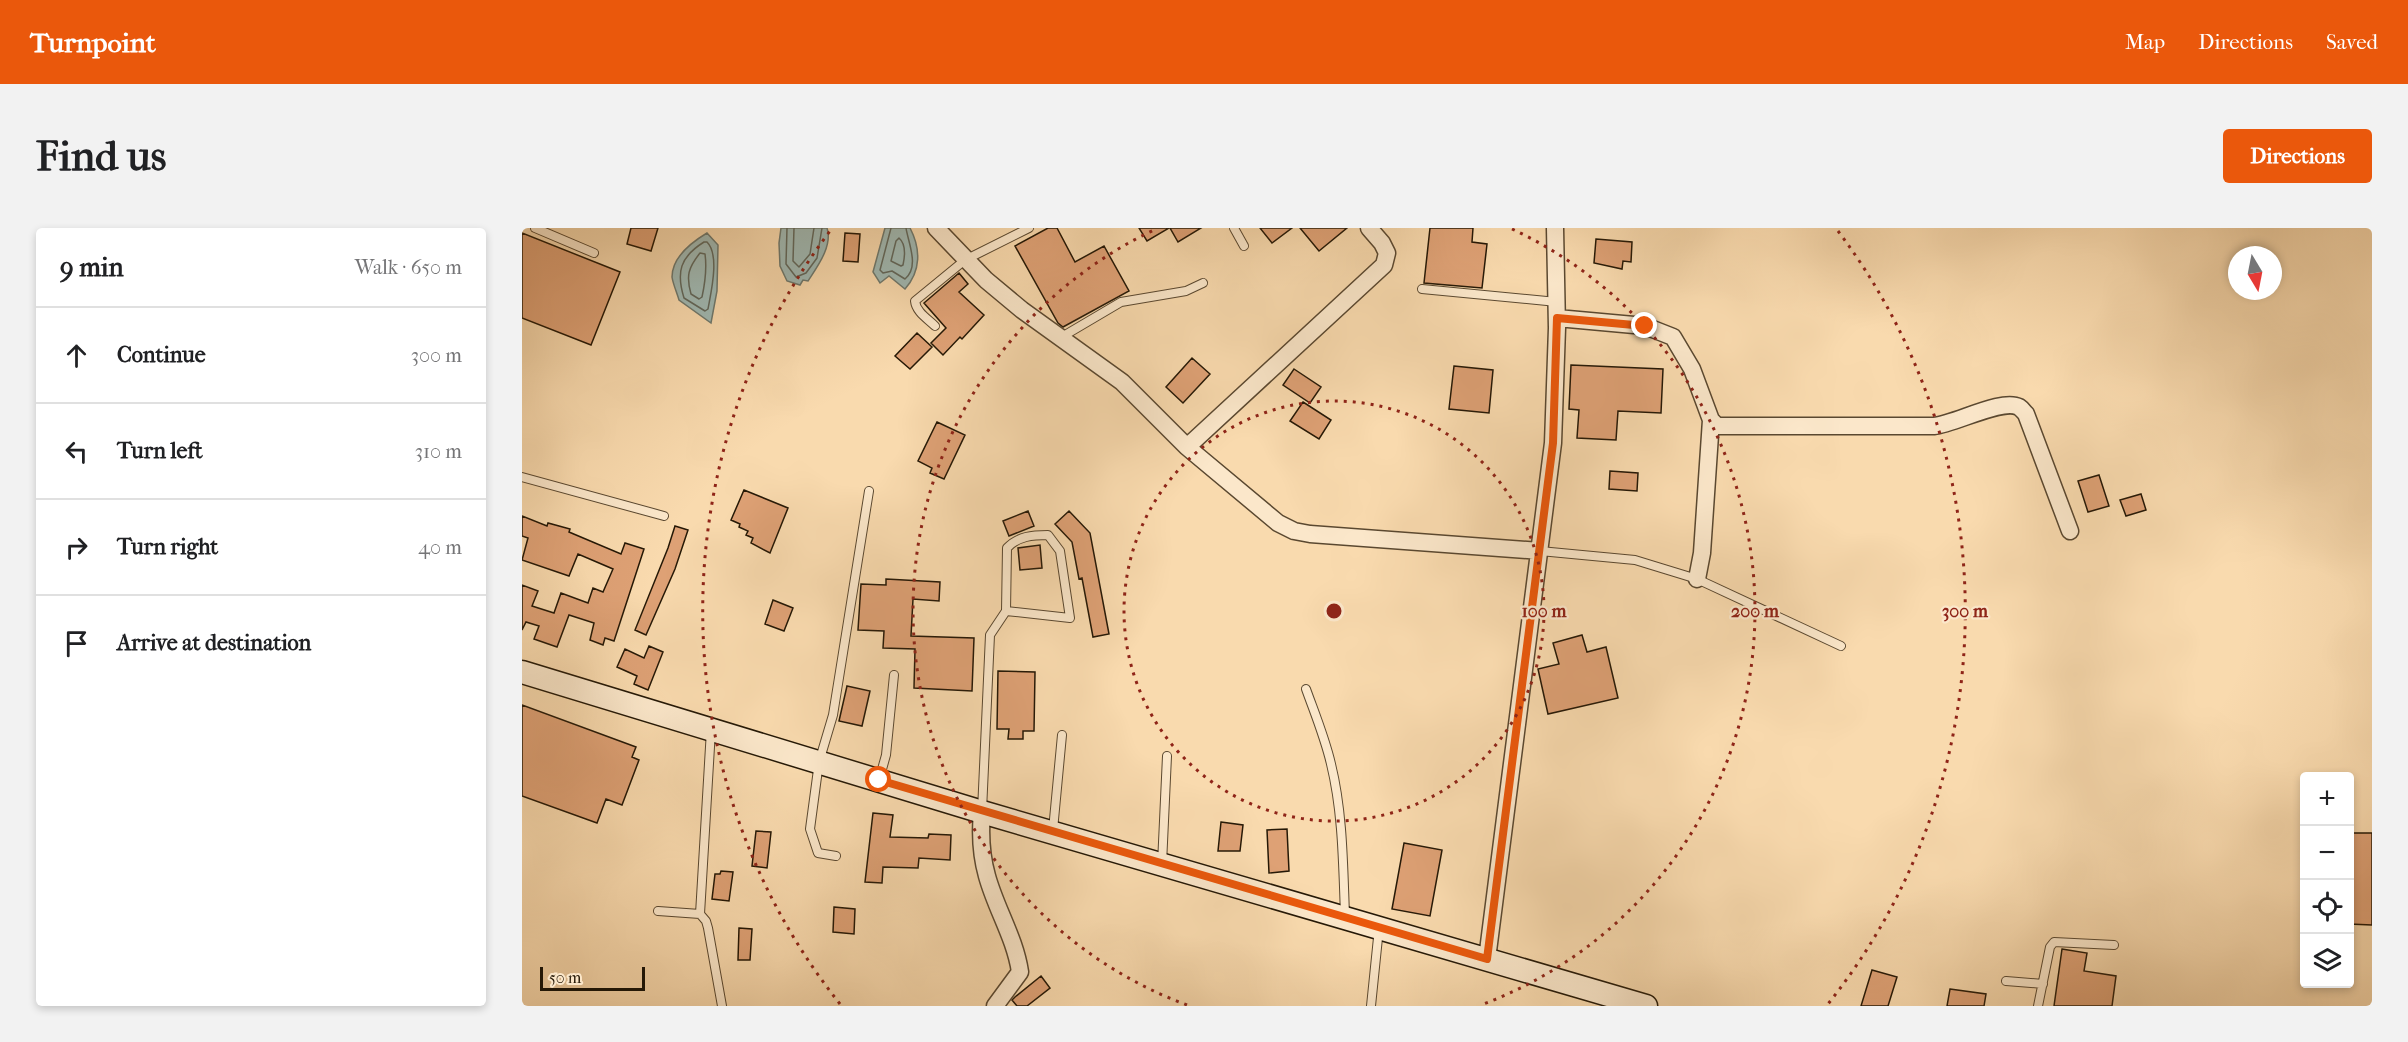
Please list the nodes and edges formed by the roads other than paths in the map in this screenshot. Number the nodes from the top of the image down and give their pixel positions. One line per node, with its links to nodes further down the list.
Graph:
1 (535, 228): 8 (lane)
2 (936, 228): 9 (street)
3 (1029, 228): 9 (lane)
4 (1234, 228): 7 (lane)
5 (1369, 228): 16 (street)
6 (1555, 228): 12 (street)
7 (1244, 246)
8 (594, 253)
9 (965, 260): 13 (lane); 14 (street)
10 (1203, 283): 14 (lane)
11 (1422, 289): 12 (lane)
12 (1557, 310): 15 (street); 21 (street)
13 (936, 326)
14 (1060, 338): 16 (street)
15 (1711, 420): 20 (street); 22 (street)
16 (1187, 447): 21 (street)
17 (522, 477): 19 (lane)
18 (869, 491): 31 (lane)
19 (664, 516)
20 (2070, 531)
21 (1540, 551): 22 (lane); 42 (street)
22 (1697, 579): 24 (lane)
23 (1006, 611): 23 (lane); 33 (lane)
24 (1841, 646)
25 (522, 672): 28 (street)
26 (894, 675): 32 (lane)
27 (1306, 689): 39 (lane)
28 (711, 729): 31 (street); 38 (lane)
29 (1062, 735): 34 (lane)
30 (1167, 756): 36 (lane)
31 (819, 762): 32 (street); 35 (lane)
32 (879, 780): 33 (street)
33 (982, 812): 34 (street); 46 (street)
34 (1053, 832): 36 (street)
35 (836, 856)
36 (1162, 864): 39 (street)
37 (658, 911): 38 (lane)
38 (700, 914): 45 (lane)
39 (1345, 918): 40 (street)
40 (1379, 928): 42 (street); 47 (lane)
41 (2114, 945): 44 (lane)
42 (1487, 959): 48 (street)
43 (2006, 981): 44 (lane)
44 (2043, 984): 49 (lane)
45 (722, 1006)
46 (995, 1006)
47 (1371, 1006)
48 (1646, 1006)
49 (2038, 1006)

